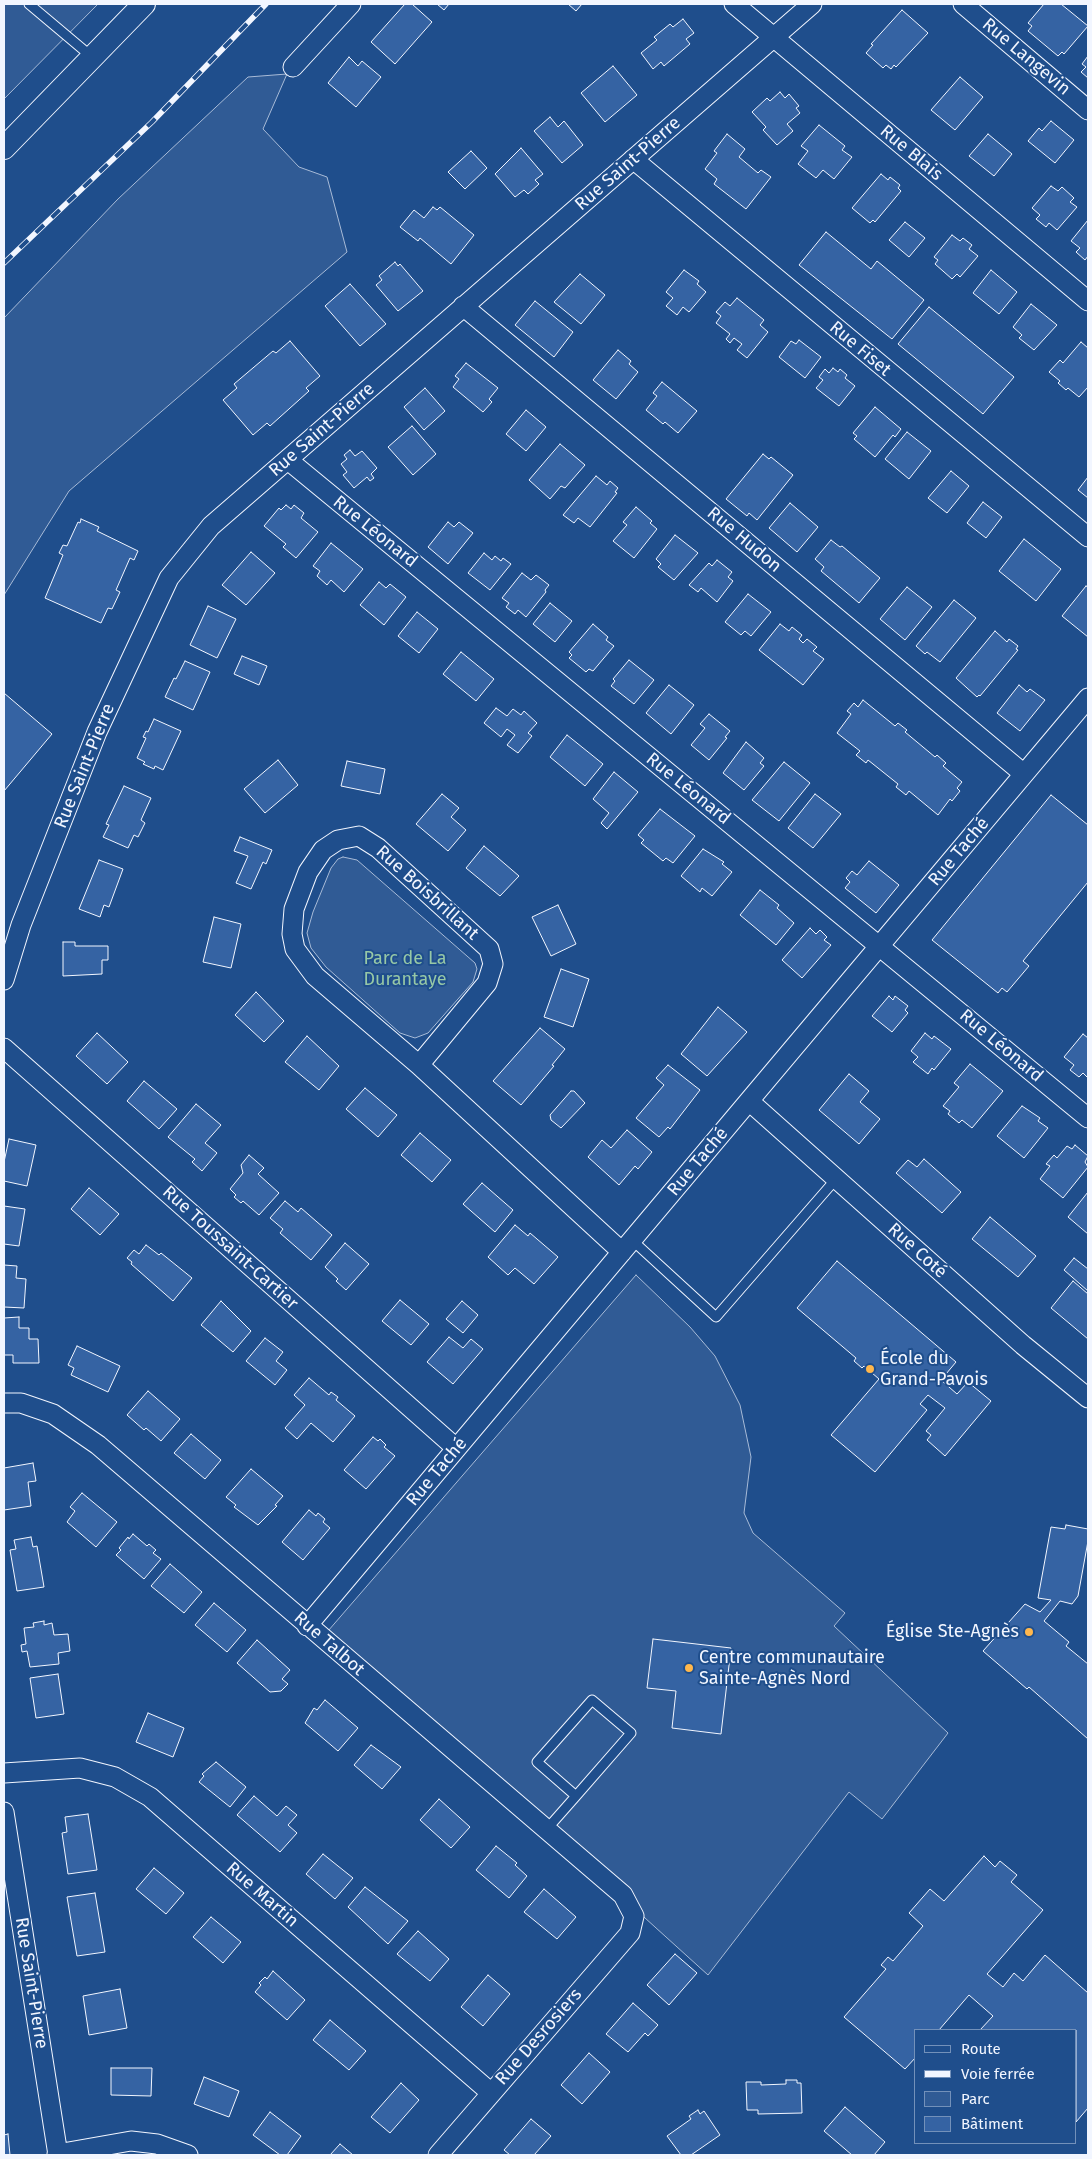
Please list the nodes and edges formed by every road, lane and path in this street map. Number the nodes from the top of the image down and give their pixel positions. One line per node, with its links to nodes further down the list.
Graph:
1 (29, 4): 8 (lane)
2 (144, 4): 8 (street)
3 (351, 4): 9 (street)
4 (734, 4): 7 (street, Rue Blais)
5 (812, 4): 7 (street, Rue Saint-Pierre)
6 (963, 4): 10 (street, Rue Langevin)
7 (772, 38): 12 (street, Rue Saint-Pierre); 13 (street, Rue Blais)
8 (92, 58): 11 (street)
9 (293, 66)
10 (1088, 110)
11 (4, 148)
12 (633, 159): 14 (street, Rue Saint-Pierre); 16 (street, Rue Fiset)
13 (1088, 301)
14 (463, 306): 15 (street, Rue Saint-Pierre); 18 (street, Rue Hudon)
15 (288, 460): 19 (street, Rue Léonard); 20 (street, Rue Saint-Pierre)
16 (1088, 537)
17 (1088, 698): 18 (street, Rue Taché)
18 (1024, 774): 19 (street, Rue Taché)
19 (880, 946): 23 (street, Rue Taché); 24 (street, Rue Léonard)
20 (4, 980)
21 (4, 1048): 29 (street, Rue Toussaint-Cartier)
22 (419, 1065): 22 (street, Rue Boisbrillant); 26 (street, Rue Boisbrillant)
23 (749, 1101): 25 (street, Rue Coté); 26 (street, Rue Taché)
24 (1088, 1118)
25 (836, 1179): 26 (lane); 27 (street, Rue Coté)
26 (627, 1246): 29 (street, Rue Taché)
27 (1088, 1398)
28 (4, 1403): 30 (street, Rue Talbot)
29 (456, 1448): 30 (street, Rue Taché)
30 (307, 1626): 34 (street, Rue Talbot)
31 (4, 1773): 36 (street, Rue Martin)
32 (576, 1796): 32 (lane); 34 (lane)
33 (4, 1812): 37 (street, Rue Saint-Pierre)
34 (546, 1830): 35 (street, Rue Talbot)
35 (634, 1916): 36 (street, Rue Desrosiers)
36 (490, 2092): 39 (street, Rue Desrosiers)
37 (58, 2155): 38 (street)
38 (188, 2155)
39 (438, 2155)

